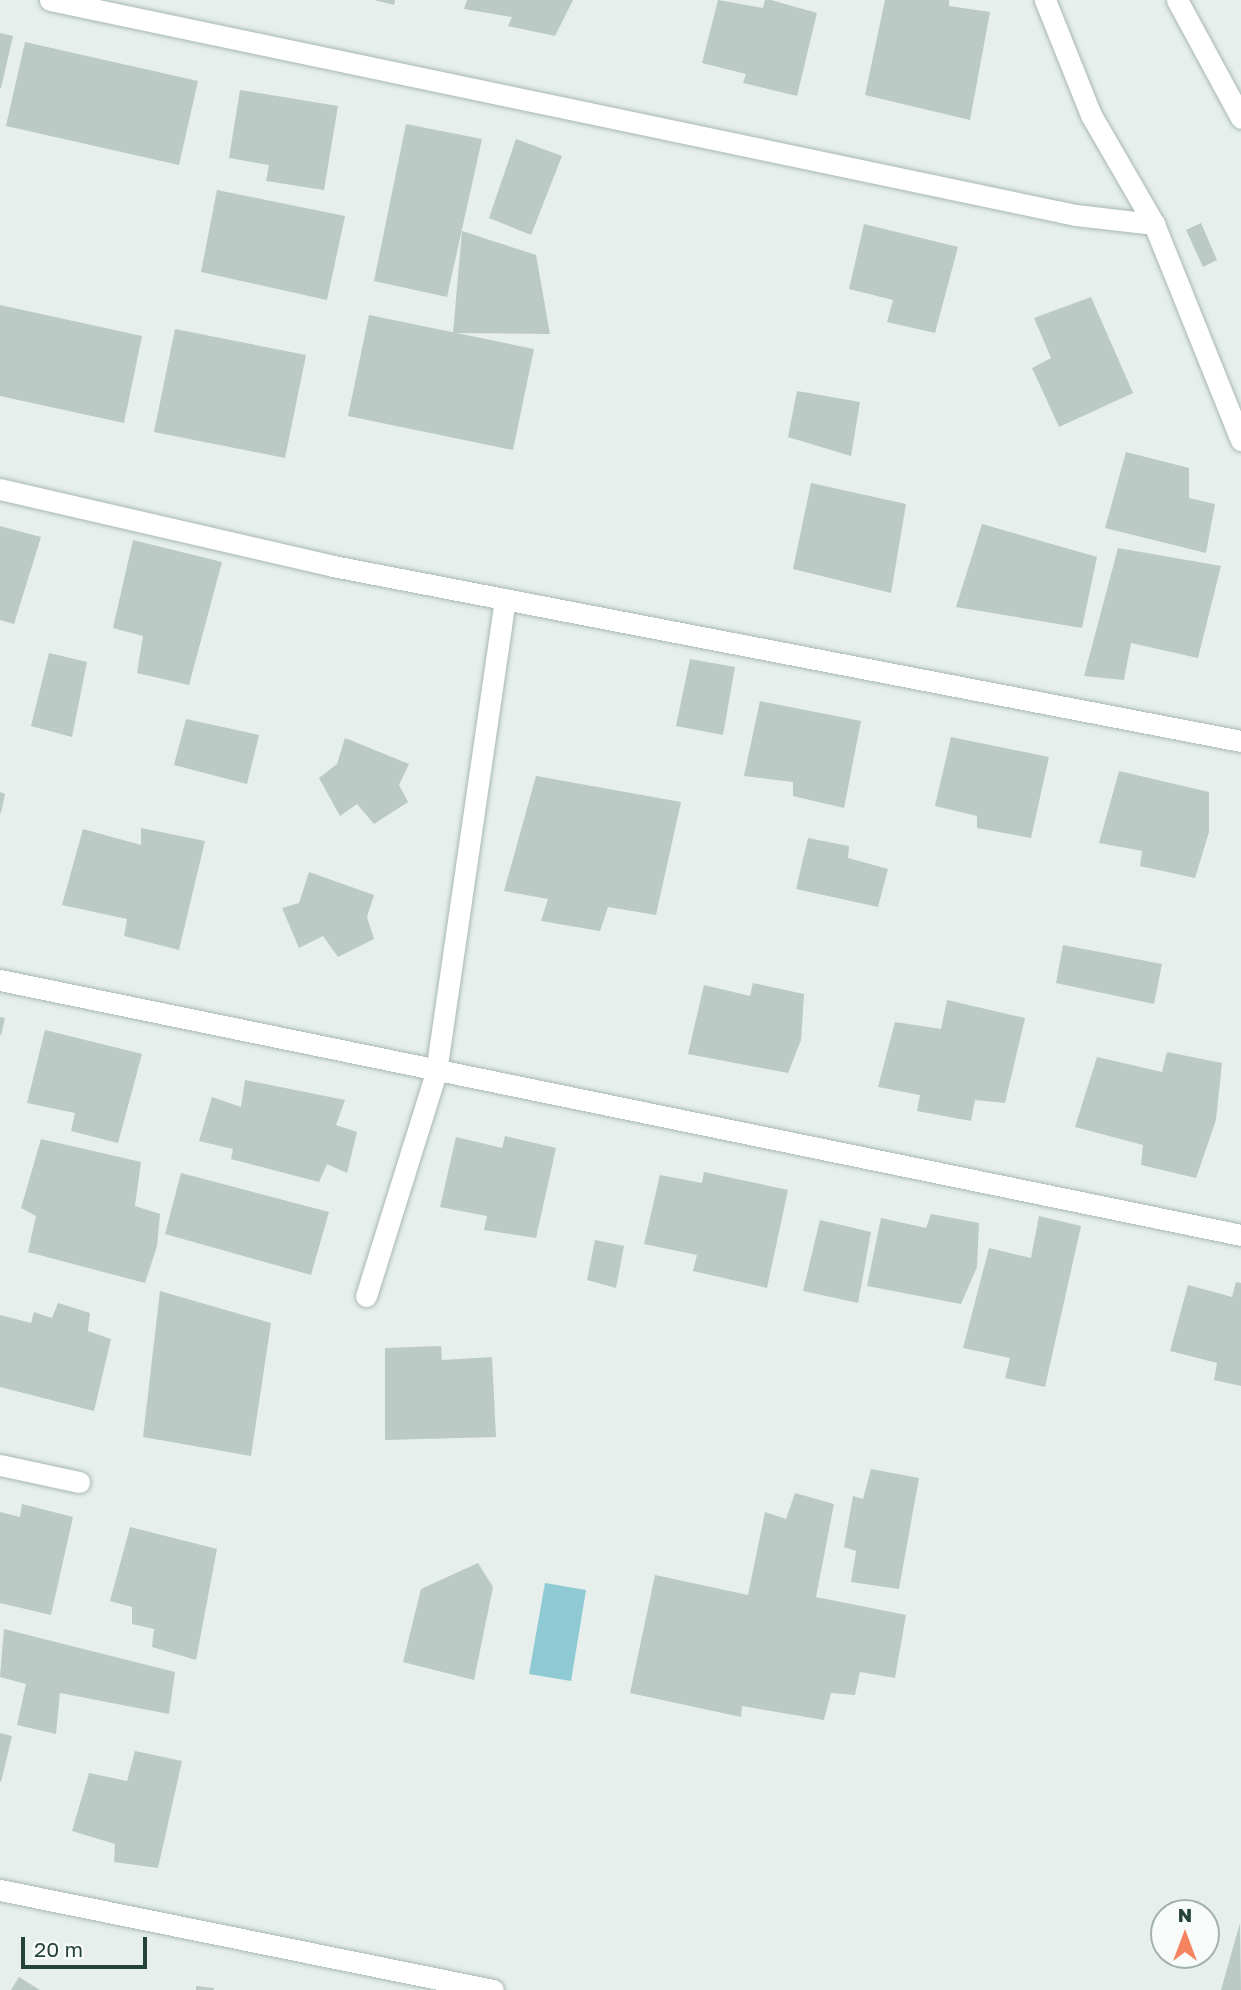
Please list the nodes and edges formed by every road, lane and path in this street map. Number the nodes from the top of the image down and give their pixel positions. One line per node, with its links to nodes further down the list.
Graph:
1 (50, 0): 5 (street)
2 (1045, 0): 5 (street)
3 (1177, 0): 4 (street)
4 (1241, 118)
5 (1154, 224): 6 (street)
6 (1241, 440)
7 (0, 489): 8 (street)
8 (505, 599): 9 (street); 11 (street)
9 (1241, 741)
10 (0, 980): 11 (street)
11 (436, 1072): 12 (street); 13 (street)
12 (1241, 1235)
13 (366, 1296)
14 (0, 1465): 15 (street)
15 (79, 1482)
16 (0, 1890): 17 (street)
17 (493, 1990)

